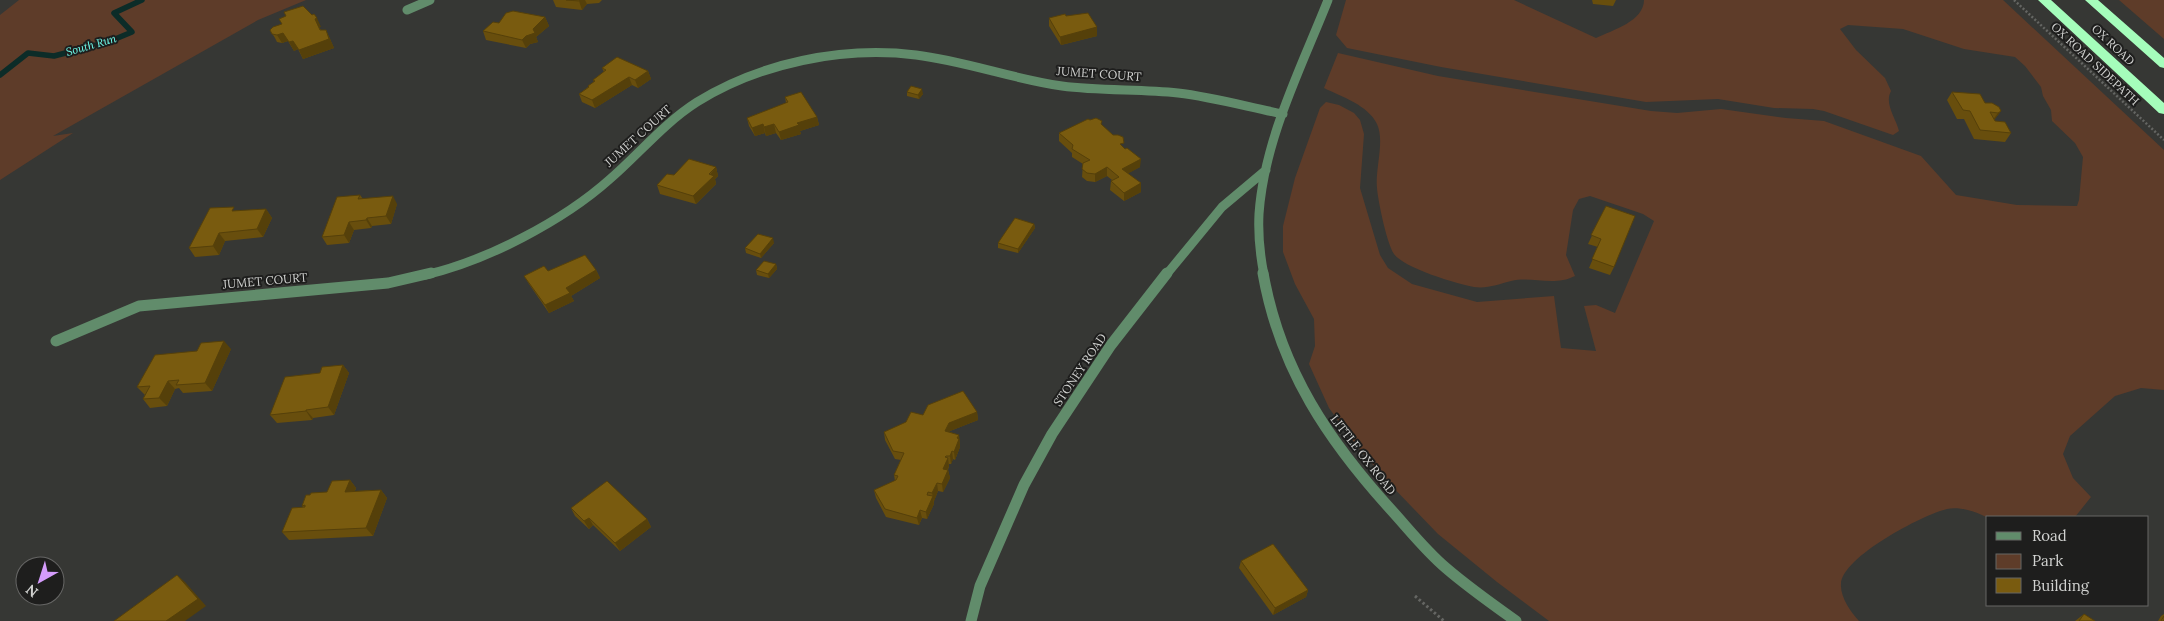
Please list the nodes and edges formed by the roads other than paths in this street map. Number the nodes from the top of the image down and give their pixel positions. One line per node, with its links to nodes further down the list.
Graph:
1 (430, 0): 5 (street)
2 (1328, 0): 8 (street, LITTLE OX ROAD)
3 (2044, 0): 7 (highway, OX ROAD)
4 (2091, 0): 6 (highway, OX ROAD)
5 (407, 10)
6 (2164, 64)
7 (2164, 110)
8 (1283, 114): 9 (street, LITTLE OX ROAD); 10 (street, JUMET COURT)
9 (1266, 170): 11 (street, STONEY ROAD); 12 (street, LITTLE OX ROAD)
10 (56, 341)
11 (971, 621)
12 (1516, 621)

